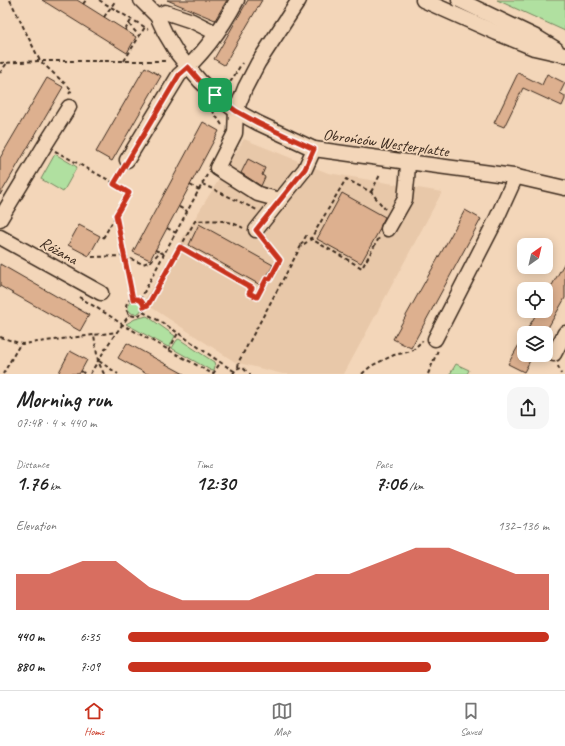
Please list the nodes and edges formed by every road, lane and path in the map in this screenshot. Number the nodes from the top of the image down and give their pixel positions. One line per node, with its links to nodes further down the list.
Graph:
1 (10, 0): 23 (path)
2 (86, 0): 10 (path)
3 (99, 0): 11 (path)
4 (116, 0): 11 (path)
5 (141, 0): 12 (street, Obrońców Westerplatte)
6 (237, 0): 19 (street)
7 (299, 0): 31 (street)
8 (423, 0): 21 (street)
9 (459, 0): 21 (street)
10 (83, 4)
11 (111, 7): 13 (path); 14 (path)
12 (157, 16): 19 (street); 27 (street, Obrońców Westerplatte)
13 (104, 17)
14 (132, 19): 15 (path); 16 (path)
15 (128, 24): 17 (path); 20 (path)
16 (145, 27): 18 (path); 20 (path)
17 (125, 30)
18 (150, 30)
19 (216, 33): 27 (street)
20 (139, 36): 24 (path)
21 (565, 55)
22 (168, 56): 24 (path)
23 (40, 61): 24 (path); 26 (path); 29 (path)
24 (124, 61)
25 (0, 63): 26 (path)
26 (7, 63): 28 (path)
27 (188, 67): 31 (street, Obrońców Westerplatte); 35 (street)
28 (0, 73)
29 (68, 102): 33 (street)
30 (212, 110): 32 (path)
31 (236, 111): 34 (street, Obrońców Westerplatte); 45 (street)
32 (225, 129)
33 (45, 145): 40 (path); 50 (street)
34 (314, 149): 36 (street, Obrońców Westerplatte); 45 (street)
35 (127, 160): 40 (path)
36 (408, 162): 39 (street, Obrońców Westerplatte); 52 (street)
37 (208, 173): 41 (path)
38 (380, 175): 57 (path)
39 (516, 176): 43 (street, Obrońców Westerplatte); 77 (street)
40 (114, 184): 48 (path)
41 (202, 184): 44 (path); 49 (path)
42 (190, 185): 44 (path)
43 (565, 188)
44 (199, 190): 47 (path)
45 (280, 200): 49 (street)
46 (179, 207): 47 (path)
47 (187, 211): 54 (path)
48 (116, 215): 56 (path); 63 (path)
49 (268, 215): 53 (street)
50 (0, 219)
51 (167, 228): 54 (path)
52 (388, 229): 57 (path)
53 (256, 230): 59 (path); 59 (path)
54 (176, 233): 62 (path)
55 (0, 237): 65 (street, Różana)
56 (103, 238)
57 (310, 239): 58 (path); 58 (path)
58 (301, 246): 83 (path)
59 (180, 247): 68 (path)
60 (156, 250): 61 (path)
61 (160, 252): 62 (path); 63 (path)
62 (164, 254): 67 (path)
63 (124, 256): 64 (path); 66 (path)
64 (92, 257)
65 (101, 293)
66 (133, 299): 67 (path); 70 (path)
67 (140, 300): 68 (path)
68 (144, 307): 69 (path)
69 (143, 312): 70 (path); 73 (path)
70 (130, 314): 71 (path)
71 (123, 325): 72 (path); 79 (path)
72 (117, 332): 75 (path); 81 (path)
73 (178, 333): 79 (path); 82 (path)
74 (565, 333): 80 (street)
75 (94, 335): 78 (path); 81 (path)
76 (0, 337): 78 (path)
77 (431, 341): 93 (path); 94 (path)
78 (20, 343): 86 (path)
79 (169, 350): 91 (path)
80 (554, 354)
81 (98, 361): 88 (path); 89 (path); 90 (path)
82 (220, 363): 85 (path); 91 (path)
83 (238, 367): 85 (path); 92 (path)
84 (80, 371): 87 (path)
85 (234, 373)
86 (3, 374)
87 (85, 374)
88 (90, 374)
89 (104, 374)
90 (118, 374)
91 (213, 374)
92 (249, 374)
93 (362, 374)
94 (428, 374)

